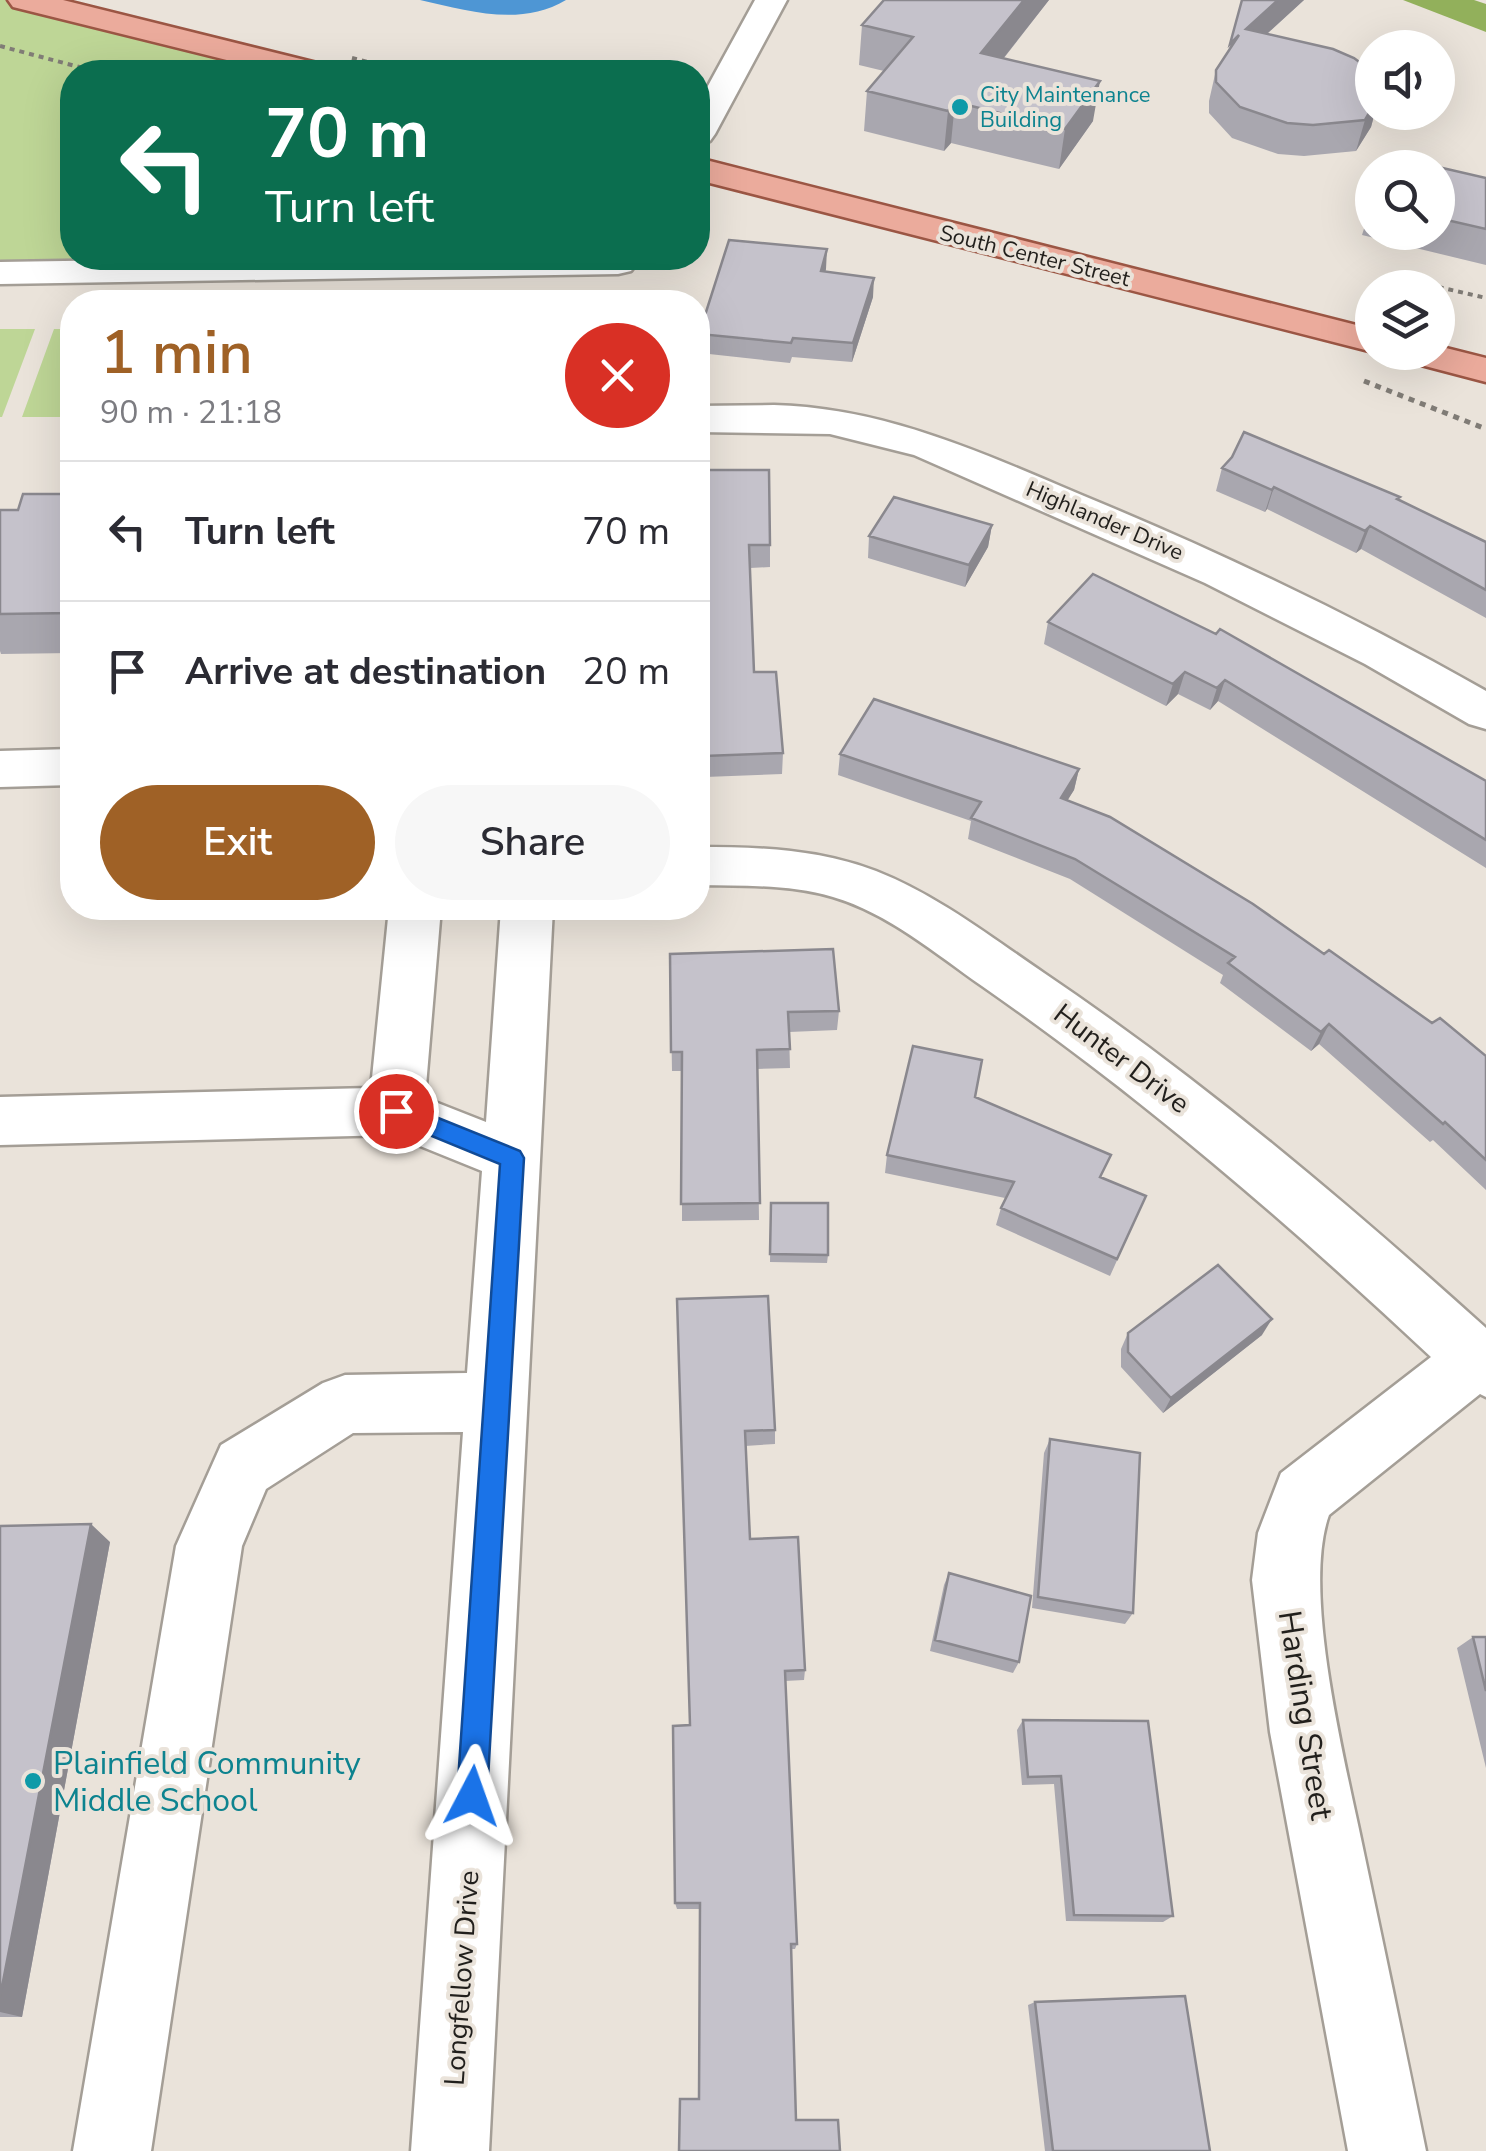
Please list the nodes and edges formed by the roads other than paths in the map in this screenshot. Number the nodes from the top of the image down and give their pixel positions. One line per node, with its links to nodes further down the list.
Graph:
1 (24, 0): 3 (main road)
2 (771, 0): 5 (street)
3 (60, 4): 4 (main road)
4 (268, 60)
5 (710, 112)
6 (710, 172): 9 (main road, South Center Street)
7 (143, 270): 8 (street)
8 (0, 273)
9 (1355, 337)
10 (1455, 362): 11 (main road)
11 (1486, 370)
12 (710, 419): 13 (street, Highlander Drive)
13 (1486, 712)
14 (60, 768): 15 (street)
15 (0, 769)
16 (710, 866): 22 (street, Hunter Drive)
17 (415, 920): 19 (street)
18 (526, 920): 21 (street, Longfellow Drive)
19 (396, 1111): 20 (street); 21 (street)
20 (0, 1121)
21 (512, 1158): 23 (street, Longfellow Drive)
22 (1481, 1364): 26 (street, Harding Street)
23 (496, 1402): 24 (street); 25 (street, Longfellow Drive)
24 (112, 2151)
25 (450, 2151)
26 (1387, 2151)

